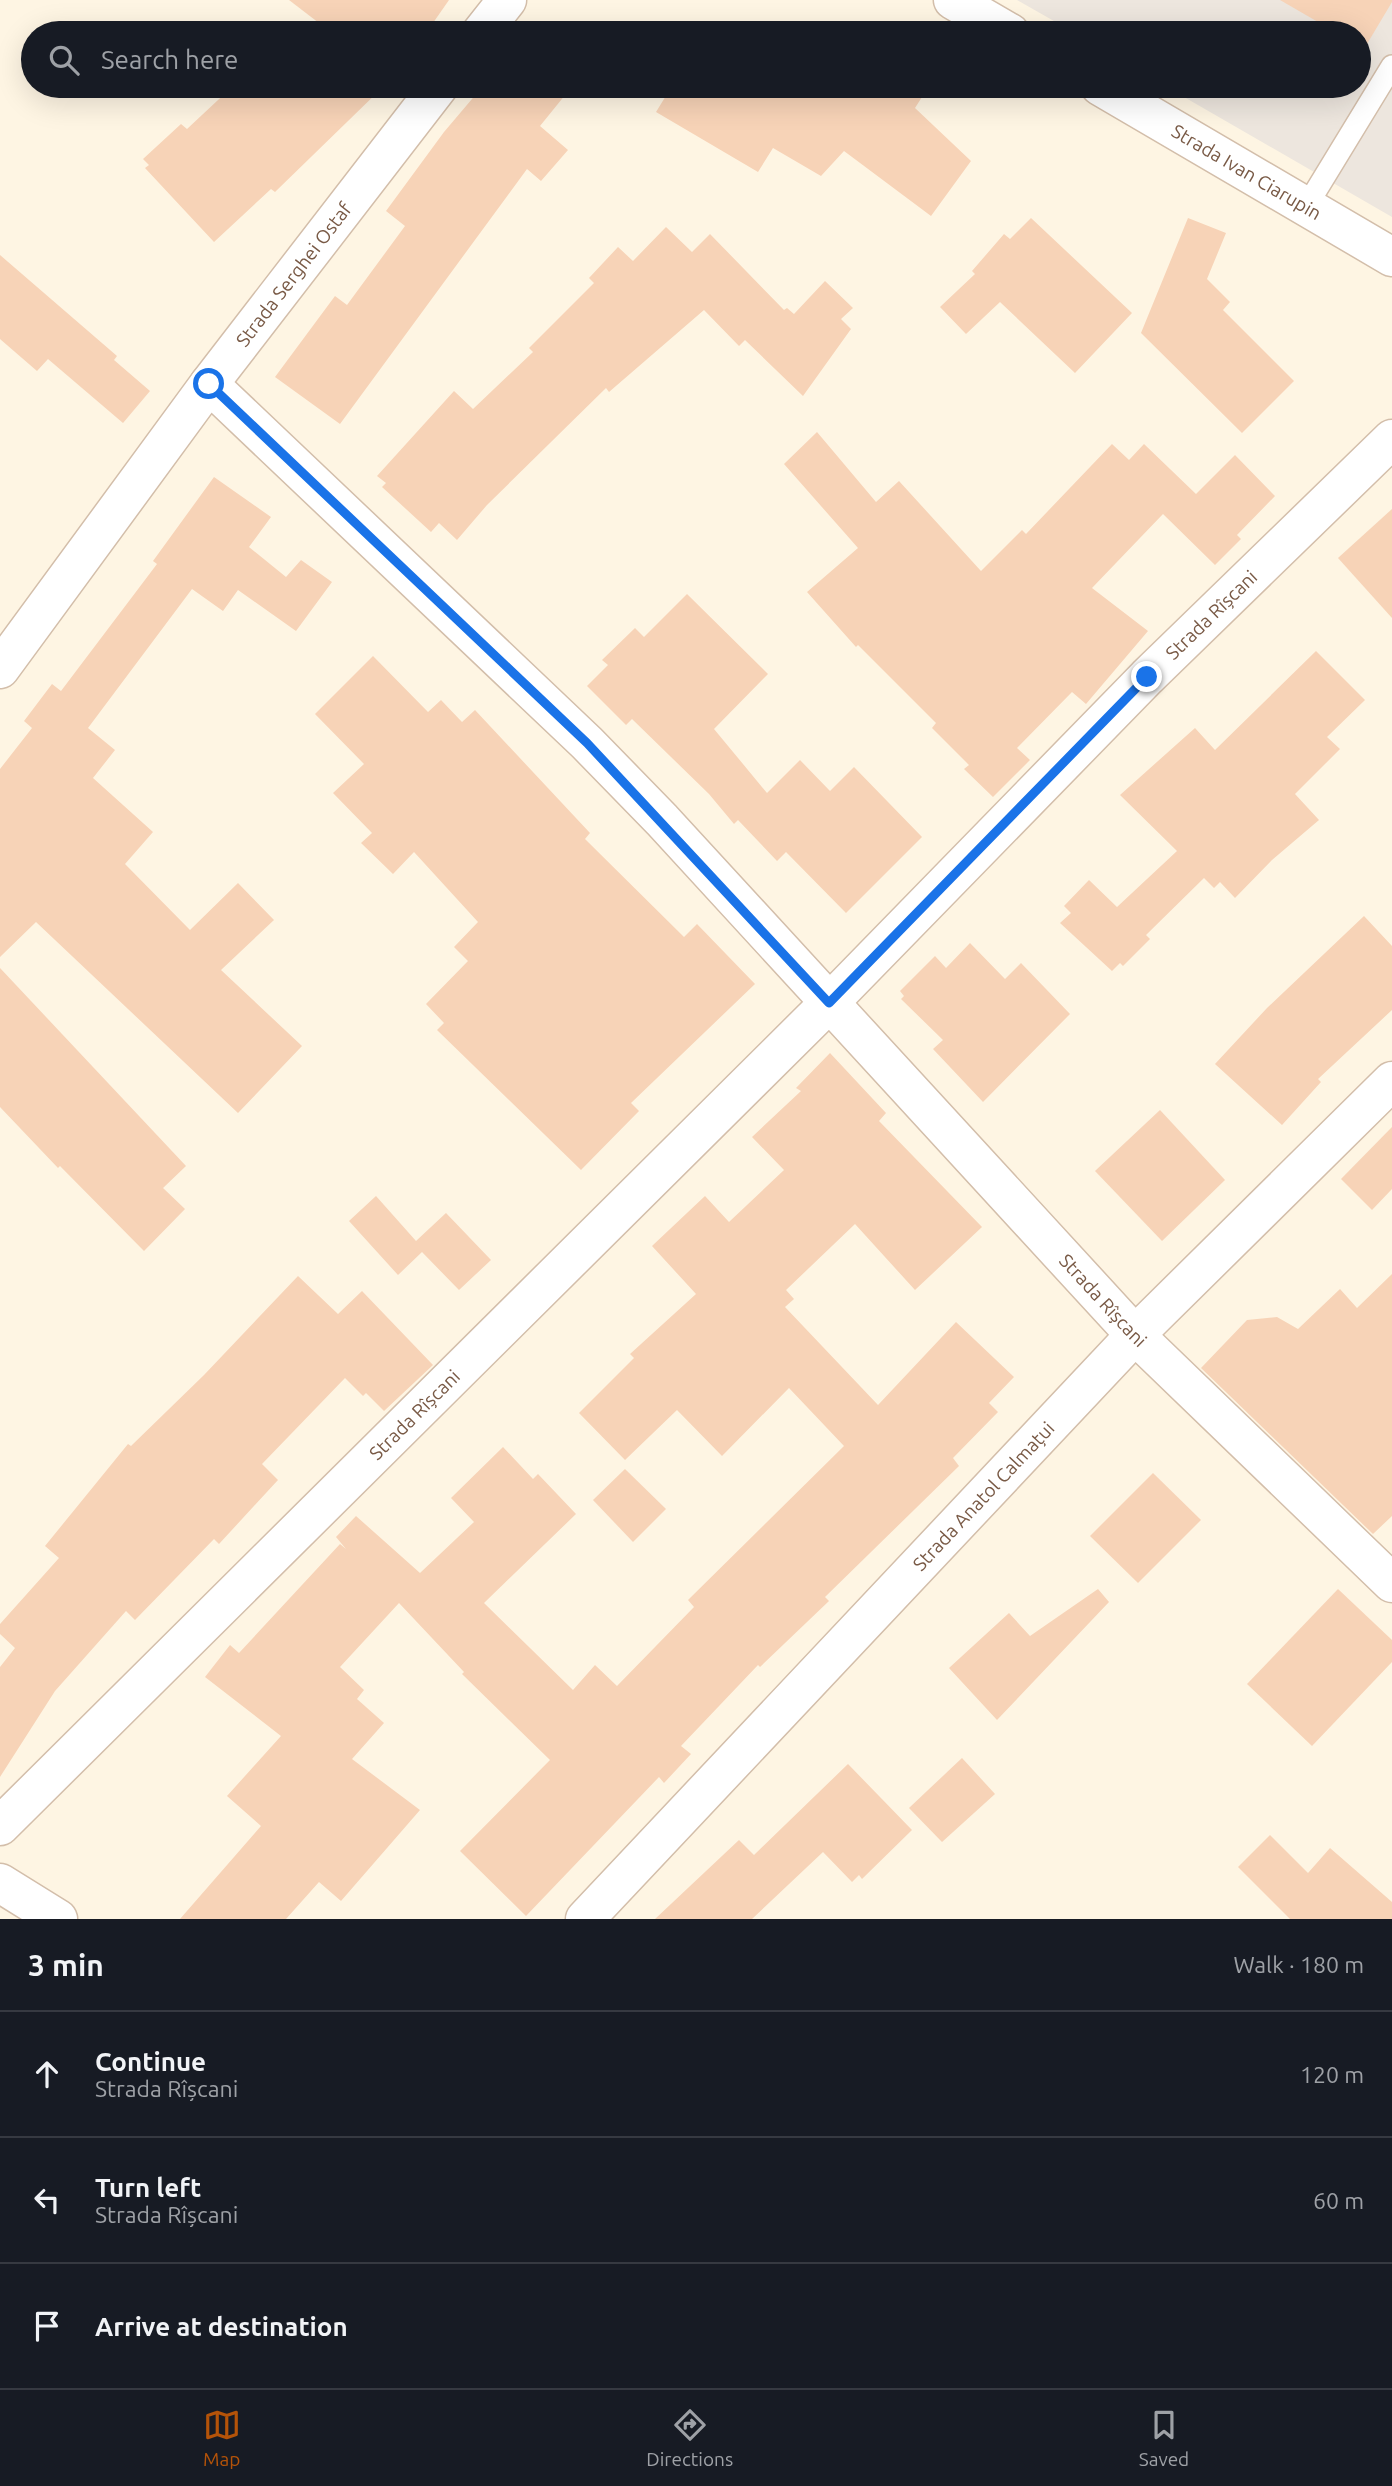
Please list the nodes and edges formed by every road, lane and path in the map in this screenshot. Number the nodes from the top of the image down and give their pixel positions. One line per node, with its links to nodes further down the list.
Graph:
1 (507, 0): 3 (street)
2 (953, 0): 4 (street)
3 (490, 21)
4 (989, 21)
5 (1392, 66): 8 (lane)
6 (430, 98): 10 (street, Strada Serghei Ostaf)
7 (1120, 98): 8 (street, Strada Ivan Ciarupin)
8 (1306, 207): 9 (street, Strada Ivan Ciarupin)
9 (1392, 257)
10 (209, 384): 12 (street, Strada Serghei Ostaf); 13 (street, Strada Rîșcani)
11 (1392, 439): 13 (street, Strada Rîșcani)
12 (0, 669)
13 (829, 1003): 15 (street, Strada Rîșcani); 17 (street, Strada Rîșcani)
14 (1392, 1081): 15 (street, Strada Anatol Calmațui)
15 (1135, 1335): 16 (street, Strada Rîșcani); 20 (street, Strada Anatol Calmațui)
16 (1392, 1583)
17 (0, 1826)
18 (0, 1883): 19 (street)
19 (58, 1919)
20 (584, 1919)

